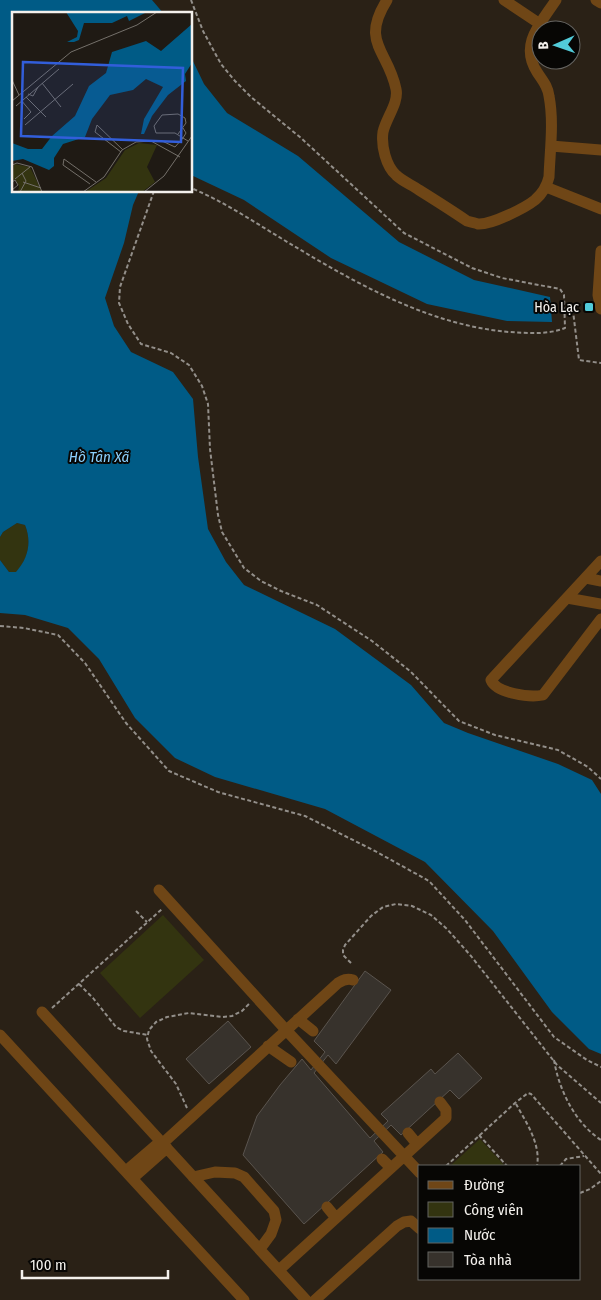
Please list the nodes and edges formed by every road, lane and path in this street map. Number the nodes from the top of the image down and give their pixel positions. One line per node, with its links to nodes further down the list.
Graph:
1 (191, 0): 19 (path)
2 (387, 0): 14 (street)
3 (504, 0): 7 (street)
4 (556, 0): 8 (street)
5 (596, 0): 6 (street)
6 (601, 4)
7 (534, 20)
8 (543, 20)
9 (531, 42): 10 (street)
10 (531, 60)
11 (535, 70): 12 (street)
12 (550, 146): 13 (street); 14 (street)
13 (599, 148)
14 (546, 187): 17 (street)
15 (192, 189): 19 (path)
16 (154, 192): 29 (path)
17 (601, 209)
18 (601, 251): 20 (street)
19 (565, 309): 21 (path)
20 (601, 309)
21 (601, 363)
22 (601, 561): 23 (street)
23 (586, 578): 24 (street); 25 (street)
24 (601, 581)
25 (567, 598): 26 (street); 27 (street)
26 (601, 604)
27 (601, 619)
28 (0, 626): 47 (path)
29 (601, 779)
30 (159, 890): 40 (street)
31 (164, 907): 33 (path)
32 (136, 911): 33 (path)
33 (147, 922): 36 (path)
34 (351, 963): 45 (path)
35 (354, 980): 39 (street)
36 (79, 984): 38 (path); 42 (path)
37 (251, 1003): 42 (path)
38 (46, 1011): 55 (street)
39 (298, 1019): 40 (street); 41 (street)
40 (286, 1030): 44 (street); 57 (street)
41 (313, 1030)
42 (148, 1035): 51 (path)
43 (0, 1036): 66 (street)
44 (268, 1046): 46 (street); 55 (street)
45 (554, 1060): 50 (path); 54 (path)
46 (291, 1062)
47 (601, 1067)
48 (440, 1102): 56 (street)
49 (516, 1103): 53 (path); 58 (path); 62 (path)
50 (601, 1103)
51 (188, 1110)
52 (408, 1133): 56 (street)
53 (479, 1135): 60 (path); 61 (path)
54 (601, 1140)
55 (163, 1144): 66 (street); 68 (street)
56 (417, 1144): 57 (street)
57 (404, 1156): 64 (street); 65 (street)
58 (586, 1156): 63 (path); 67 (path)
59 (382, 1159): 64 (street)
60 (447, 1165)
61 (506, 1165)
62 (537, 1165)
63 (561, 1165)
64 (391, 1168): 72 (street)
65 (418, 1172)
66 (129, 1174): 76 (street)
67 (601, 1174)
68 (193, 1177): 74 (street); 74 (street)
69 (601, 1181): 70 (path)
70 (581, 1192)
71 (327, 1207): 72 (street)
72 (336, 1218): 75 (street)
73 (418, 1227): 78 (street)
74 (260, 1249): 75 (street)
75 (279, 1270): 77 (street)
76 (244, 1300)
77 (306, 1300)
78 (315, 1300)

